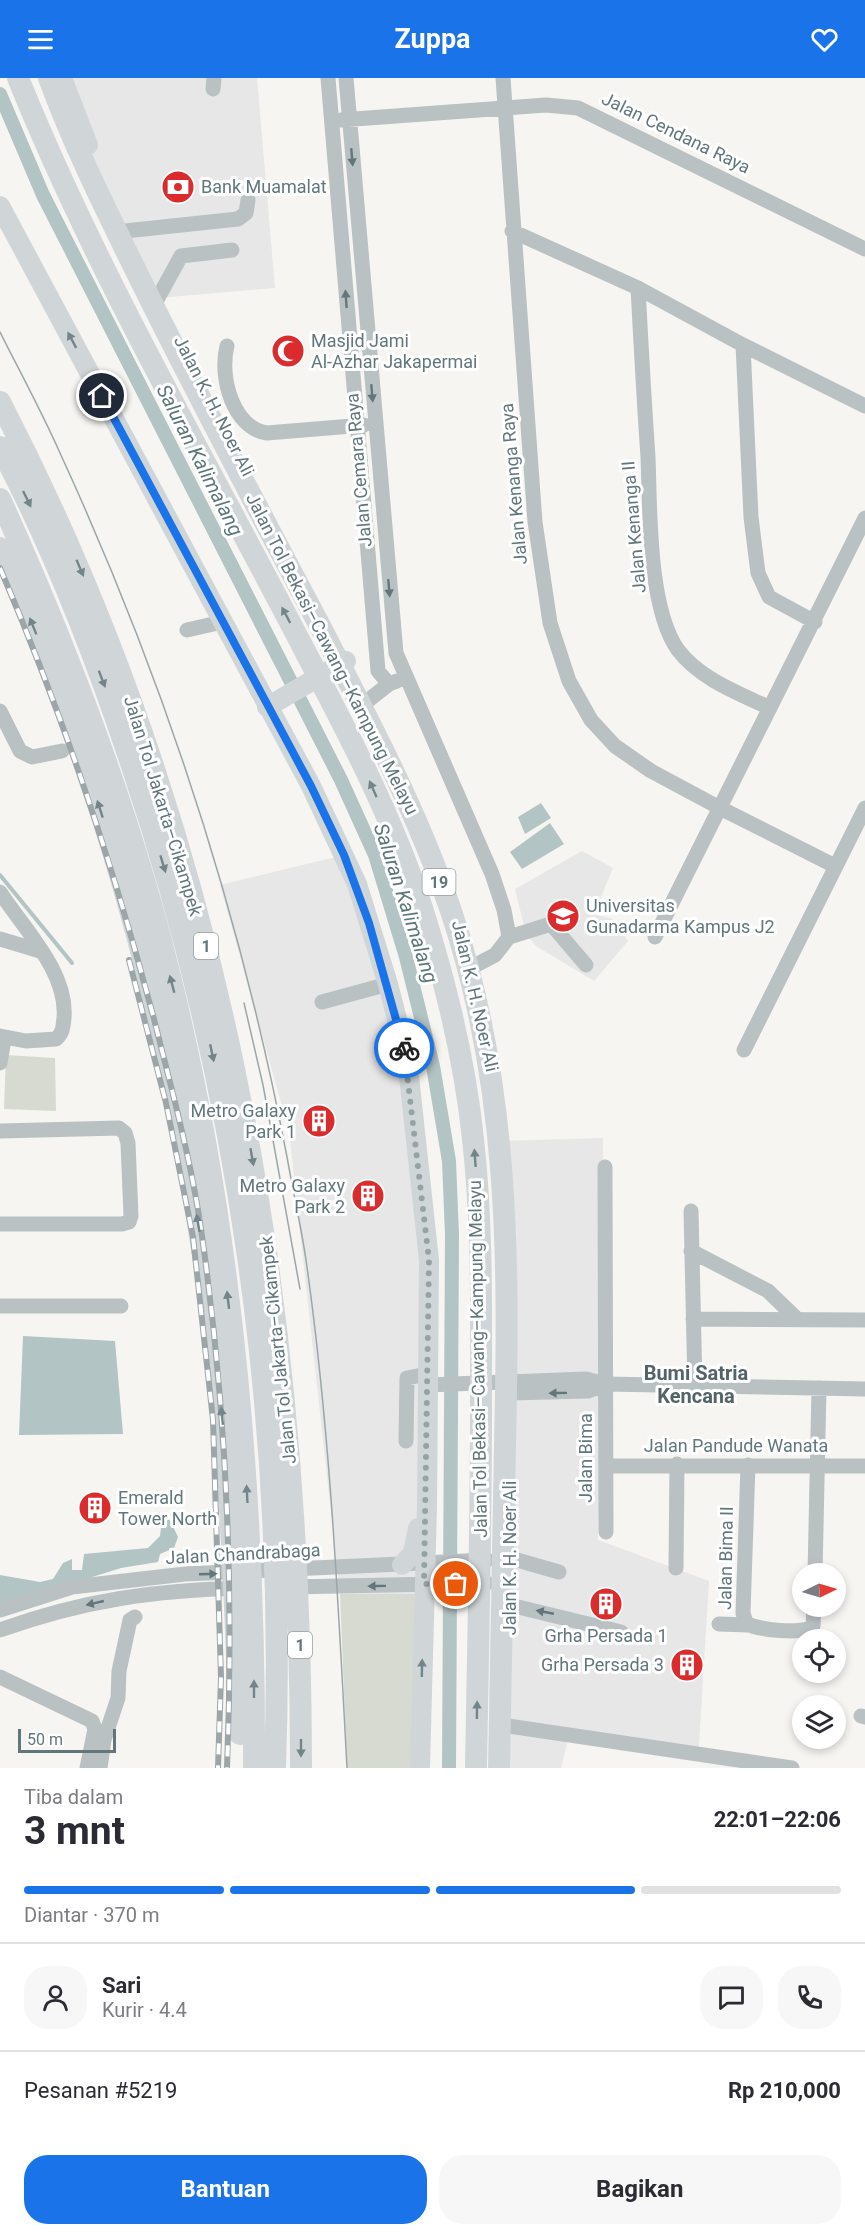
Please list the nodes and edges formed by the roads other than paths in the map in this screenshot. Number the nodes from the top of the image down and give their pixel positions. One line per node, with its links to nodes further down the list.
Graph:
1 (18, 78): 104 (highway, Jalan Tol Bekasi–Cawang–Kampung Melayu / 19, one-way to 1)
2 (49, 78): 105 (highway, Jalan Tol Bekasi–Cawang–Kampung Melayu / 19)
3 (62, 78): 12 (main road, Jalan K. H. Noer Ali)
4 (328, 78): 9 (street, Jalan Cemara Raya)
5 (346, 78): 8 (street, Jalan Cemara Raya)
6 (503, 78): 7 (street, Jalan Kenanga Raya)
7 (506, 107): 8 (street, Jalan Cendana Raya); 13 (street, Jalan Kenanga Raya); 14 (street, Jalan Cendana Raya)
8 (349, 119): 9 (street, Jalan Cendana Raya); 22 (street, Jalan Cemara Raya, one-way to 22)
9 (332, 121): 23 (street, Jalan Cemara Raya, one-way to 9)
10 (248, 200): 12 (street)
11 (0, 206): 28 (main road, one-way to 11)
12 (124, 231): 17 (main road, Jalan K. H. Noer Ali)
13 (512, 231): 16 (street); 39 (street, Jalan Kenanga Raya)
14 (865, 249)
15 (232, 250): 17 (street)
16 (638, 288): 18 (street); 36 (street, Jalan Kenanga II)
17 (158, 297): 31 (main road, Jalan K. H. Noer Ali)
18 (743, 345): 21 (street); 29 (street)
19 (227, 346): 23 (street)
20 (0, 402): 102 (highway, Jalan Tol Jakarta–Cikampek / 1, one-way to 102)
21 (865, 406)
22 (374, 424): 23 (street); 32 (street, Jalan Cemara Raya, one-way to 32)
23 (356, 425): 33 (street, Jalan Cemara Raya)
24 (0, 447): 101 (highway, 1, one-way to 101)
25 (0, 499): 100 (highway, one-way to 25)
26 (865, 518): 29 (street)
27 (0, 548): 99 (highway, one-way to 27)
28 (222, 622): 30 (street); 35 (main road)
29 (815, 622): 36 (street)
30 (187, 630)
31 (346, 661): 34 (main road, Jalan K. H. Noer Ali); 35 (main road)
32 (406, 677): 33 (street); 43 (street, Jalan Cemara Raya)
33 (389, 684): 34 (street)
34 (366, 702): 48 (main road, Jalan K. H. Noer Ali)
35 (272, 704): 49 (main road)
36 (770, 708): 39 (street)
37 (0, 711): 38 (street)
38 (62, 751)
39 (720, 808): 41 (street, Jalan Kenanga Raya); 44 (street)
40 (865, 808): 41 (street)
41 (835, 866): 52 (street)
42 (0, 892): 46 (street)
43 (509, 937): 47 (street); 48 (street)
44 (655, 937)
45 (0, 939): 46 (street)
46 (40, 951): 51 (street)
47 (586, 965)
48 (472, 967): 67 (main road, Jalan K. H. Noer Ali)
49 (388, 984): 50 (street); 64 (main road)
50 (322, 1002)
51 (2, 1041): 53 (street)
52 (744, 1050)
53 (0, 1063)
54 (0, 1131): 57 (street)
55 (605, 1167): 65 (street, Jalan Bima)
56 (691, 1211): 58 (street)
57 (0, 1224)
58 (691, 1251): 61 (street); 62 (street)
59 (0, 1306): 60 (street)
60 (121, 1306)
61 (693, 1319): 62 (street); 66 (street)
62 (797, 1319): 63 (street)
63 (865, 1320)
64 (431, 1381): 67 (street); 70 (street); 76 (main road)
65 (605, 1384): 66 (street); 67 (street); 73 (street, Jalan Bima)
66 (694, 1386): 68 (street)
67 (511, 1388): 78 (main road, Jalan K. H. Noer Ali)
68 (819, 1388): 69 (street); 74 (street)
69 (865, 1389)
70 (406, 1440)
71 (677, 1464): 72 (street, Jalan Pandude Wanata); 73 (street, Jalan Pandude Wanata); 82 (street)
72 (748, 1465): 74 (street, Jalan Pandude Wanata); 91 (street, Jalan Bima II)
73 (606, 1466): 77 (street, Jalan Bima)
74 (816, 1466): 75 (street, Jalan Pandude Wanata); 80 (street)
75 (865, 1466)
76 (427, 1507): 79 (main road); 81 (main road)
77 (606, 1532)
78 (493, 1559): 79 (street, Jalan Chandrabaga); 83 (street, Jalan Chandrabaga); 84 (main road, Jalan K. H. Noer Ali); 86 (main road, Jalan K. H. Noer Ali)
79 (430, 1562): 81 (street, Jalan Chandrabaga); 85 (main road)
80 (814, 1563)
81 (402, 1566): 87 (street, Jalan Chandrabaga, one-way to 81)
82 (676, 1568)
83 (559, 1572)
84 (484, 1583): 85 (street, Jalan Chandrabaga); 94 (main road, Jalan K. H. Noer Ali)
85 (429, 1584): 92 (street, Jalan Chandrabaga, one-way to 92); 103 (main road, one-way to 85)
86 (510, 1605): 93 (street, one-way to 86); 94 (main road, Jalan K. H. Noer Ali)
87 (0, 1610)
88 (135, 1617): 98 (street)
89 (814, 1617): 91 (street, Jalan Bima II)
90 (719, 1624): 91 (street)
91 (747, 1624)
92 (0, 1630)
93 (621, 1632)
94 (509, 1652): 96 (main road, Jalan K. H. Noer Ali)
95 (0, 1677): 97 (street)
96 (508, 1726): 106 (main road, Jalan K. H. Noer Ali); 107 (street)
97 (87, 1768)
98 (100, 1768)
99 (241, 1768)
100 (254, 1768)
101 (275, 1768)
102 (301, 1768)
103 (420, 1768)
104 (476, 1768)
105 (499, 1768)
106 (508, 1768)
107 (792, 1768)

